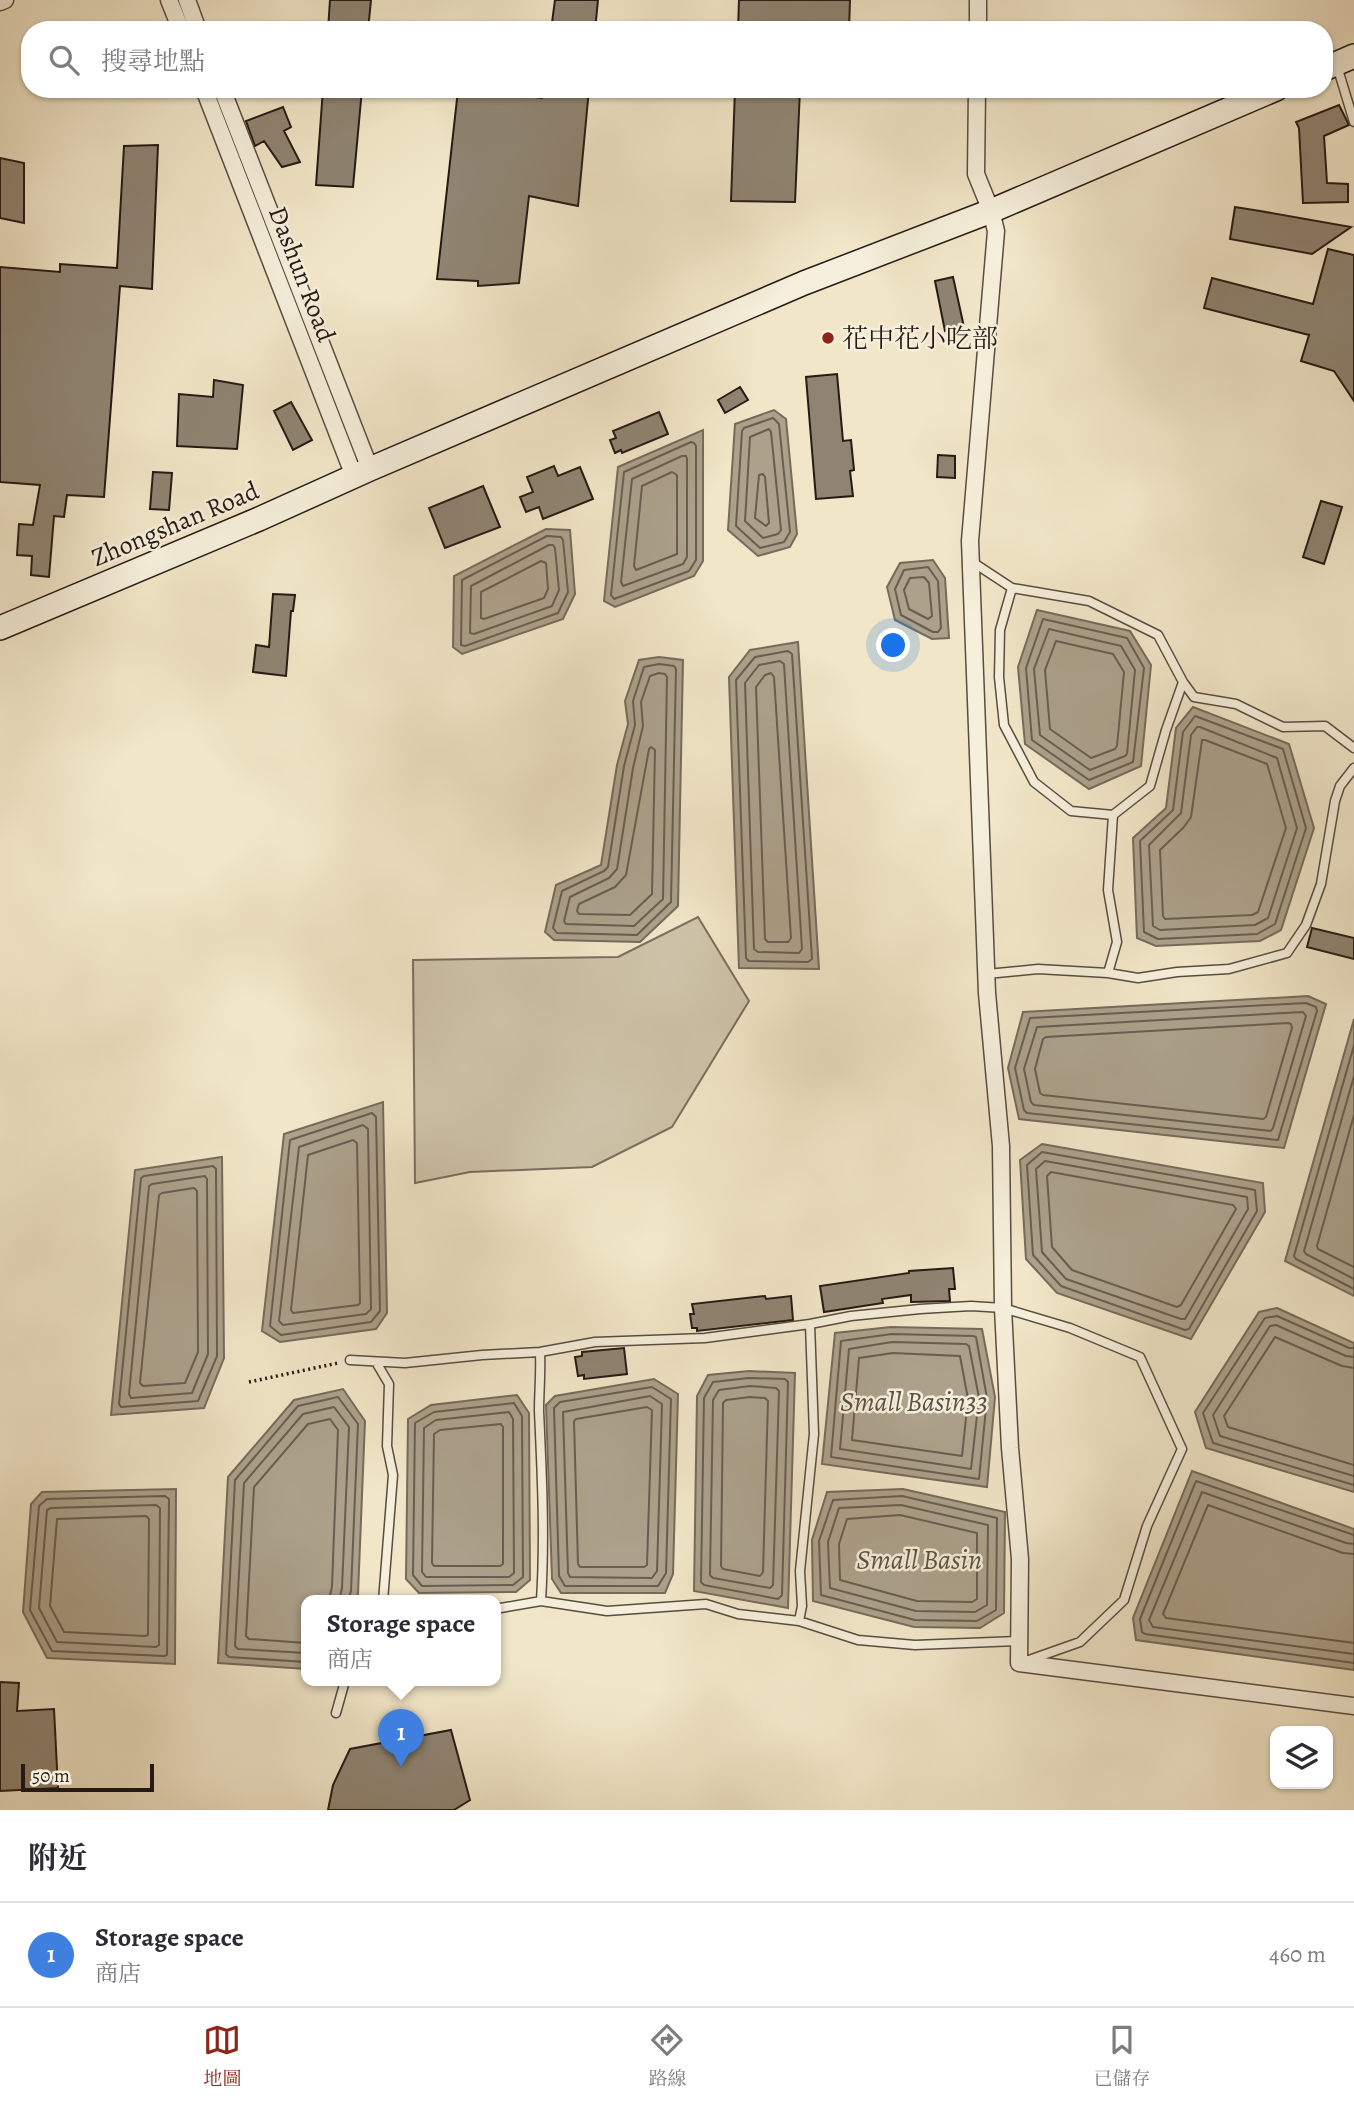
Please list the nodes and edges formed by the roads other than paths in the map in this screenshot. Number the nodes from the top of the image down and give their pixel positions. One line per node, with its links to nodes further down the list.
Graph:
1 (5, 0): 5 (street)
2 (169, 0): 6 (street)
3 (187, 0): 7 (street)
4 (978, 0): 8 (street)
5 (0, 2)
6 (177, 21)
7 (195, 21)
8 (978, 21)
9 (1338, 63): 14 (lane)
10 (208, 98): 16 (street, Dashun Road)
11 (225, 98): 16 (street, Dashun Road)
12 (977, 98): 15 (street)
13 (1255, 98): 15 (main road, Zhongshan Road)
14 (1354, 122)
15 (992, 211): 16 (main road, Zhongshan Road); 17 (street)
16 (362, 473): 19 (main road, Zhongshan Road)
17 (971, 561): 18 (lane); 25 (street)
18 (1012, 588): 20 (lane); 23 (lane)
19 (0, 628)
20 (1184, 682): 21 (lane); 23 (lane)
21 (1354, 748)
22 (1354, 768): 24 (lane)
23 (1112, 815): 24 (lane)
24 (1108, 973): 25 (lane)
25 (987, 974): 26 (street)
26 (1003, 1308): 27 (lane); 35 (street); 36 (lane)
27 (810, 1324): 28 (lane); 34 (lane)
28 (540, 1352): 30 (lane); 32 (lane)
29 (350, 1360): 30 (lane)
30 (376, 1362): 31 (lane)
31 (383, 1595)
32 (541, 1601): 33 (lane); 34 (lane)
33 (501, 1608)
34 (799, 1621): 35 (lane)
35 (1019, 1641): 36 (street)
36 (1019, 1663): 38 (street)
37 (344, 1686): 39 (lane)
38 (1354, 1706)
39 (336, 1713)

